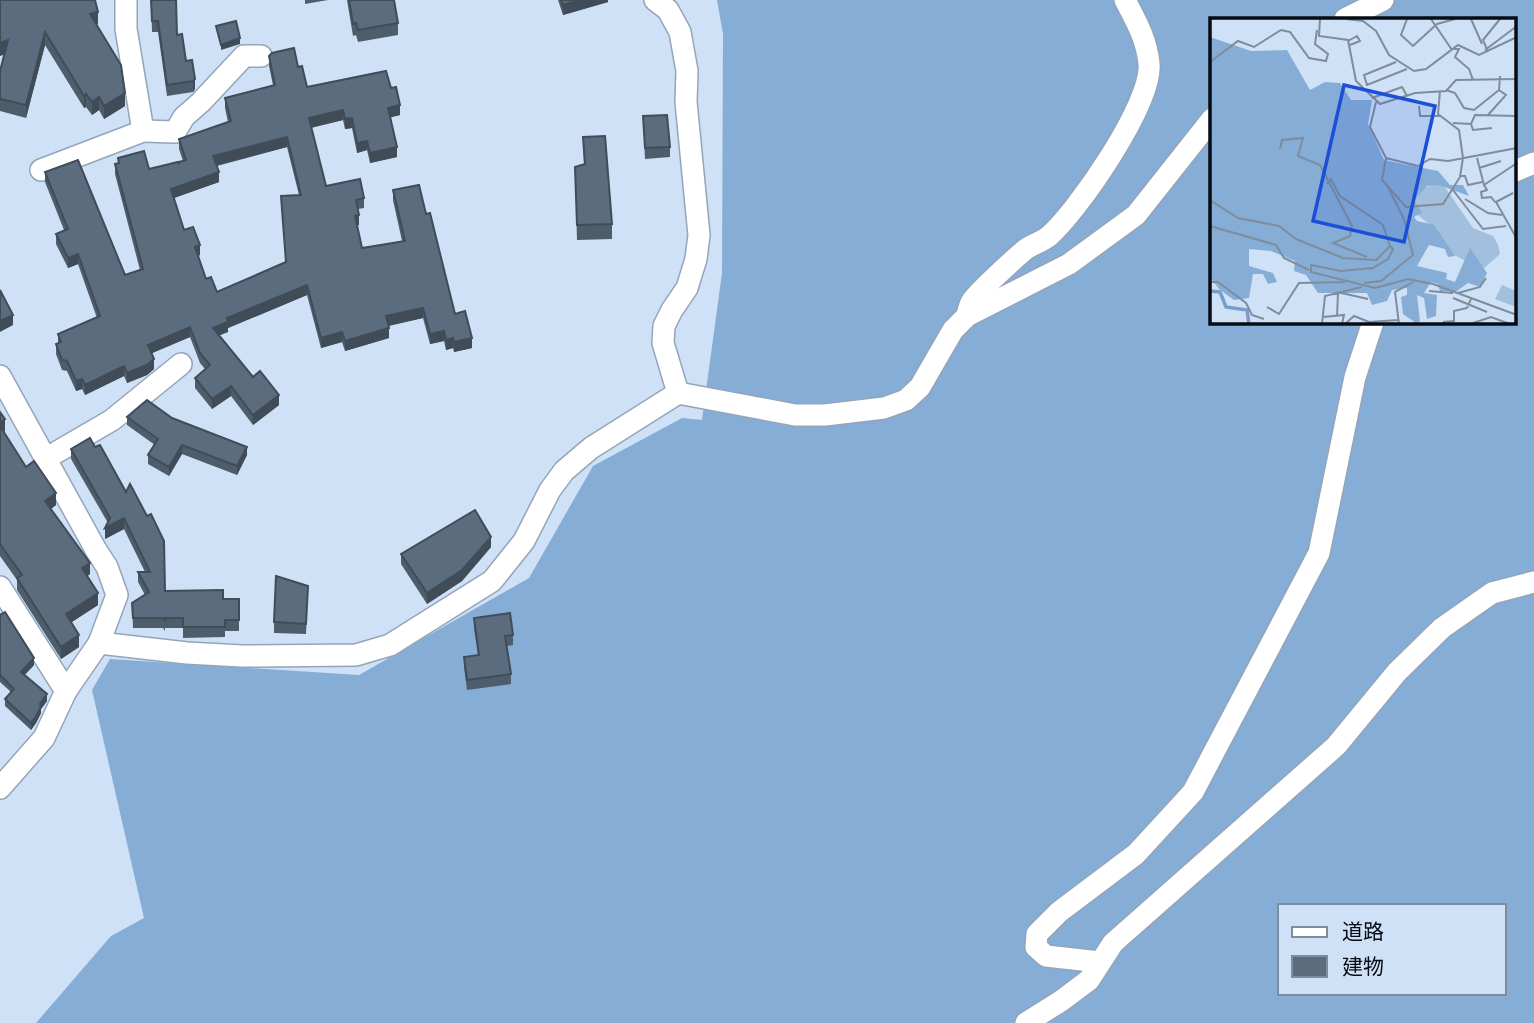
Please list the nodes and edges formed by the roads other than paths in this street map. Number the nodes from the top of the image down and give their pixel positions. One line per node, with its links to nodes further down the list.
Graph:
1 (126, 0): 8 (street)
2 (655, 0): 16 (street)
3 (1125, 0): 12 (street)
4 (1383, 0): 5 (street)
5 (1347, 18)
6 (261, 56): 8 (street)
7 (1210, 122): 12 (street)
8 (144, 131): 10 (street)
9 (1534, 163): 11 (street)
10 (41, 170)
11 (1516, 171)
12 (967, 316): 16 (street)
13 (1372, 324): 23 (street)
14 (181, 364): 17 (street)
15 (0, 376): 17 (street)
16 (678, 393): 20 (street)
17 (45, 459): 20 (street)
18 (1534, 583): 23 (street)
19 (0, 587): 21 (street)
20 (99, 643): 21 (street)
21 (66, 691): 22 (street)
22 (0, 788)
23 (1100, 962): 24 (street)
24 (1026, 1023)

